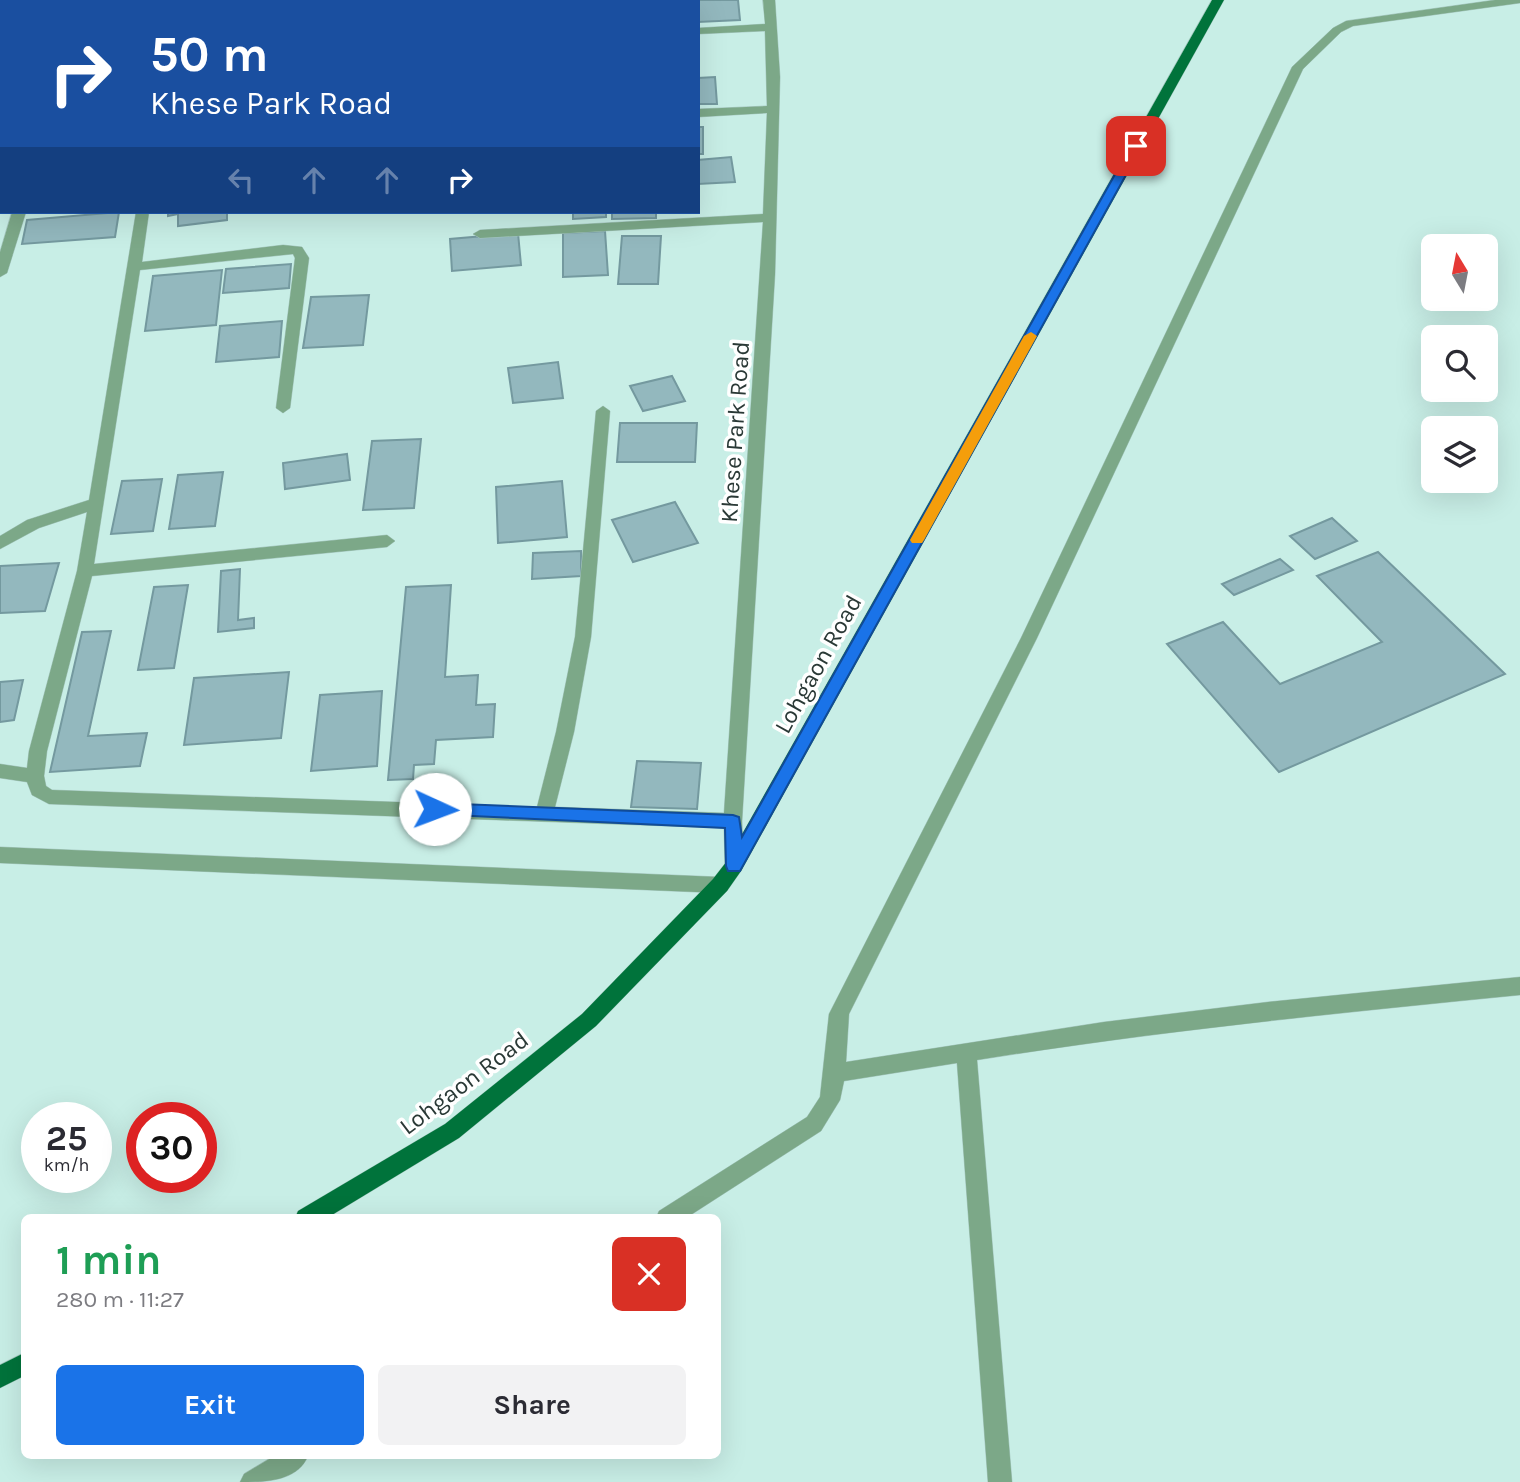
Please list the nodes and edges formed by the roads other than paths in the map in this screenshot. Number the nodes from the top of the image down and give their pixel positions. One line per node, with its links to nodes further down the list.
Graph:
1 (769, 0): 4 (street, Khese Park Road)
2 (1218, 0): 25 (main road, Lohgaon Road)
3 (1520, 0): 29 (street)
4 (771, 27): 5 (street); 6 (street, Khese Park Road)
5 (700, 31)
6 (773, 109): 7 (street); 10 (street, Khese Park Road)
7 (700, 113)
8 (18, 214): 13 (street)
9 (143, 214): 12 (street)
10 (770, 218): 11 (street); 23 (street, Khese Park Road)
11 (480, 234)
12 (134, 267): 14 (street); 16 (street)
13 (0, 273)
14 (283, 408)
15 (603, 411): 22 (street)
16 (96, 503): 18 (street); 19 (street)
17 (387, 541): 19 (street)
18 (0, 543)
19 (85, 572): 21 (street)
20 (0, 771): 21 (street)
21 (34, 776): 22 (street)
22 (545, 813): 23 (street)
23 (733, 821): 25 (street, Khese Park Road)
24 (0, 855): 26 (street)
25 (734, 866): 26 (main road, Lohgaon Road)
26 (720, 885): 30 (main road, Lohgaon Road)
27 (1520, 986): 28 (street)
28 (966, 1053): 29 (street); 36 (street)
29 (835, 1073): 31 (street)
30 (314, 1214)
31 (673, 1214)
32 (21, 1366): 33 (main road)
33 (0, 1377)
34 (291, 1459): 35 (street)
35 (252, 1482)
36 (1000, 1482)

